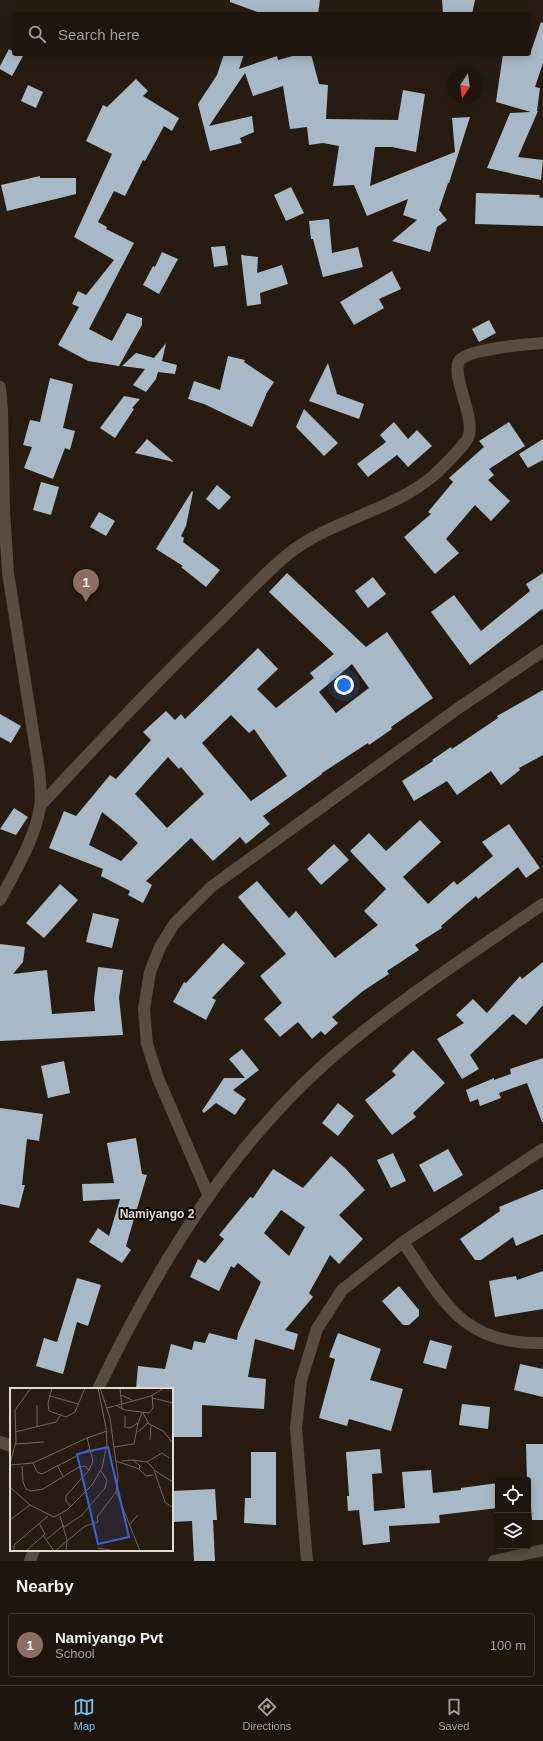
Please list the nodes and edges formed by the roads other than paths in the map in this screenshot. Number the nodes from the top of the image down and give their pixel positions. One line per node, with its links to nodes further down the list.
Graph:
1 (543, 342): 4 (street)
2 (0, 386): 4 (street)
3 (543, 651): 8 (street)
4 (40, 806): 5 (street)
5 (0, 900)
6 (543, 904): 8 (street)
7 (543, 1149): 9 (street)
8 (208, 1194): 11 (street)
9 (404, 1242): 10 (street); 17 (street)
10 (543, 1343)
11 (99, 1388)
12 (0, 1442): 13 (street)
13 (10, 1446)
14 (543, 1550): 18 (street)
15 (34, 1551): 16 (street)
16 (30, 1561)
17 (307, 1561)
18 (494, 1561)

